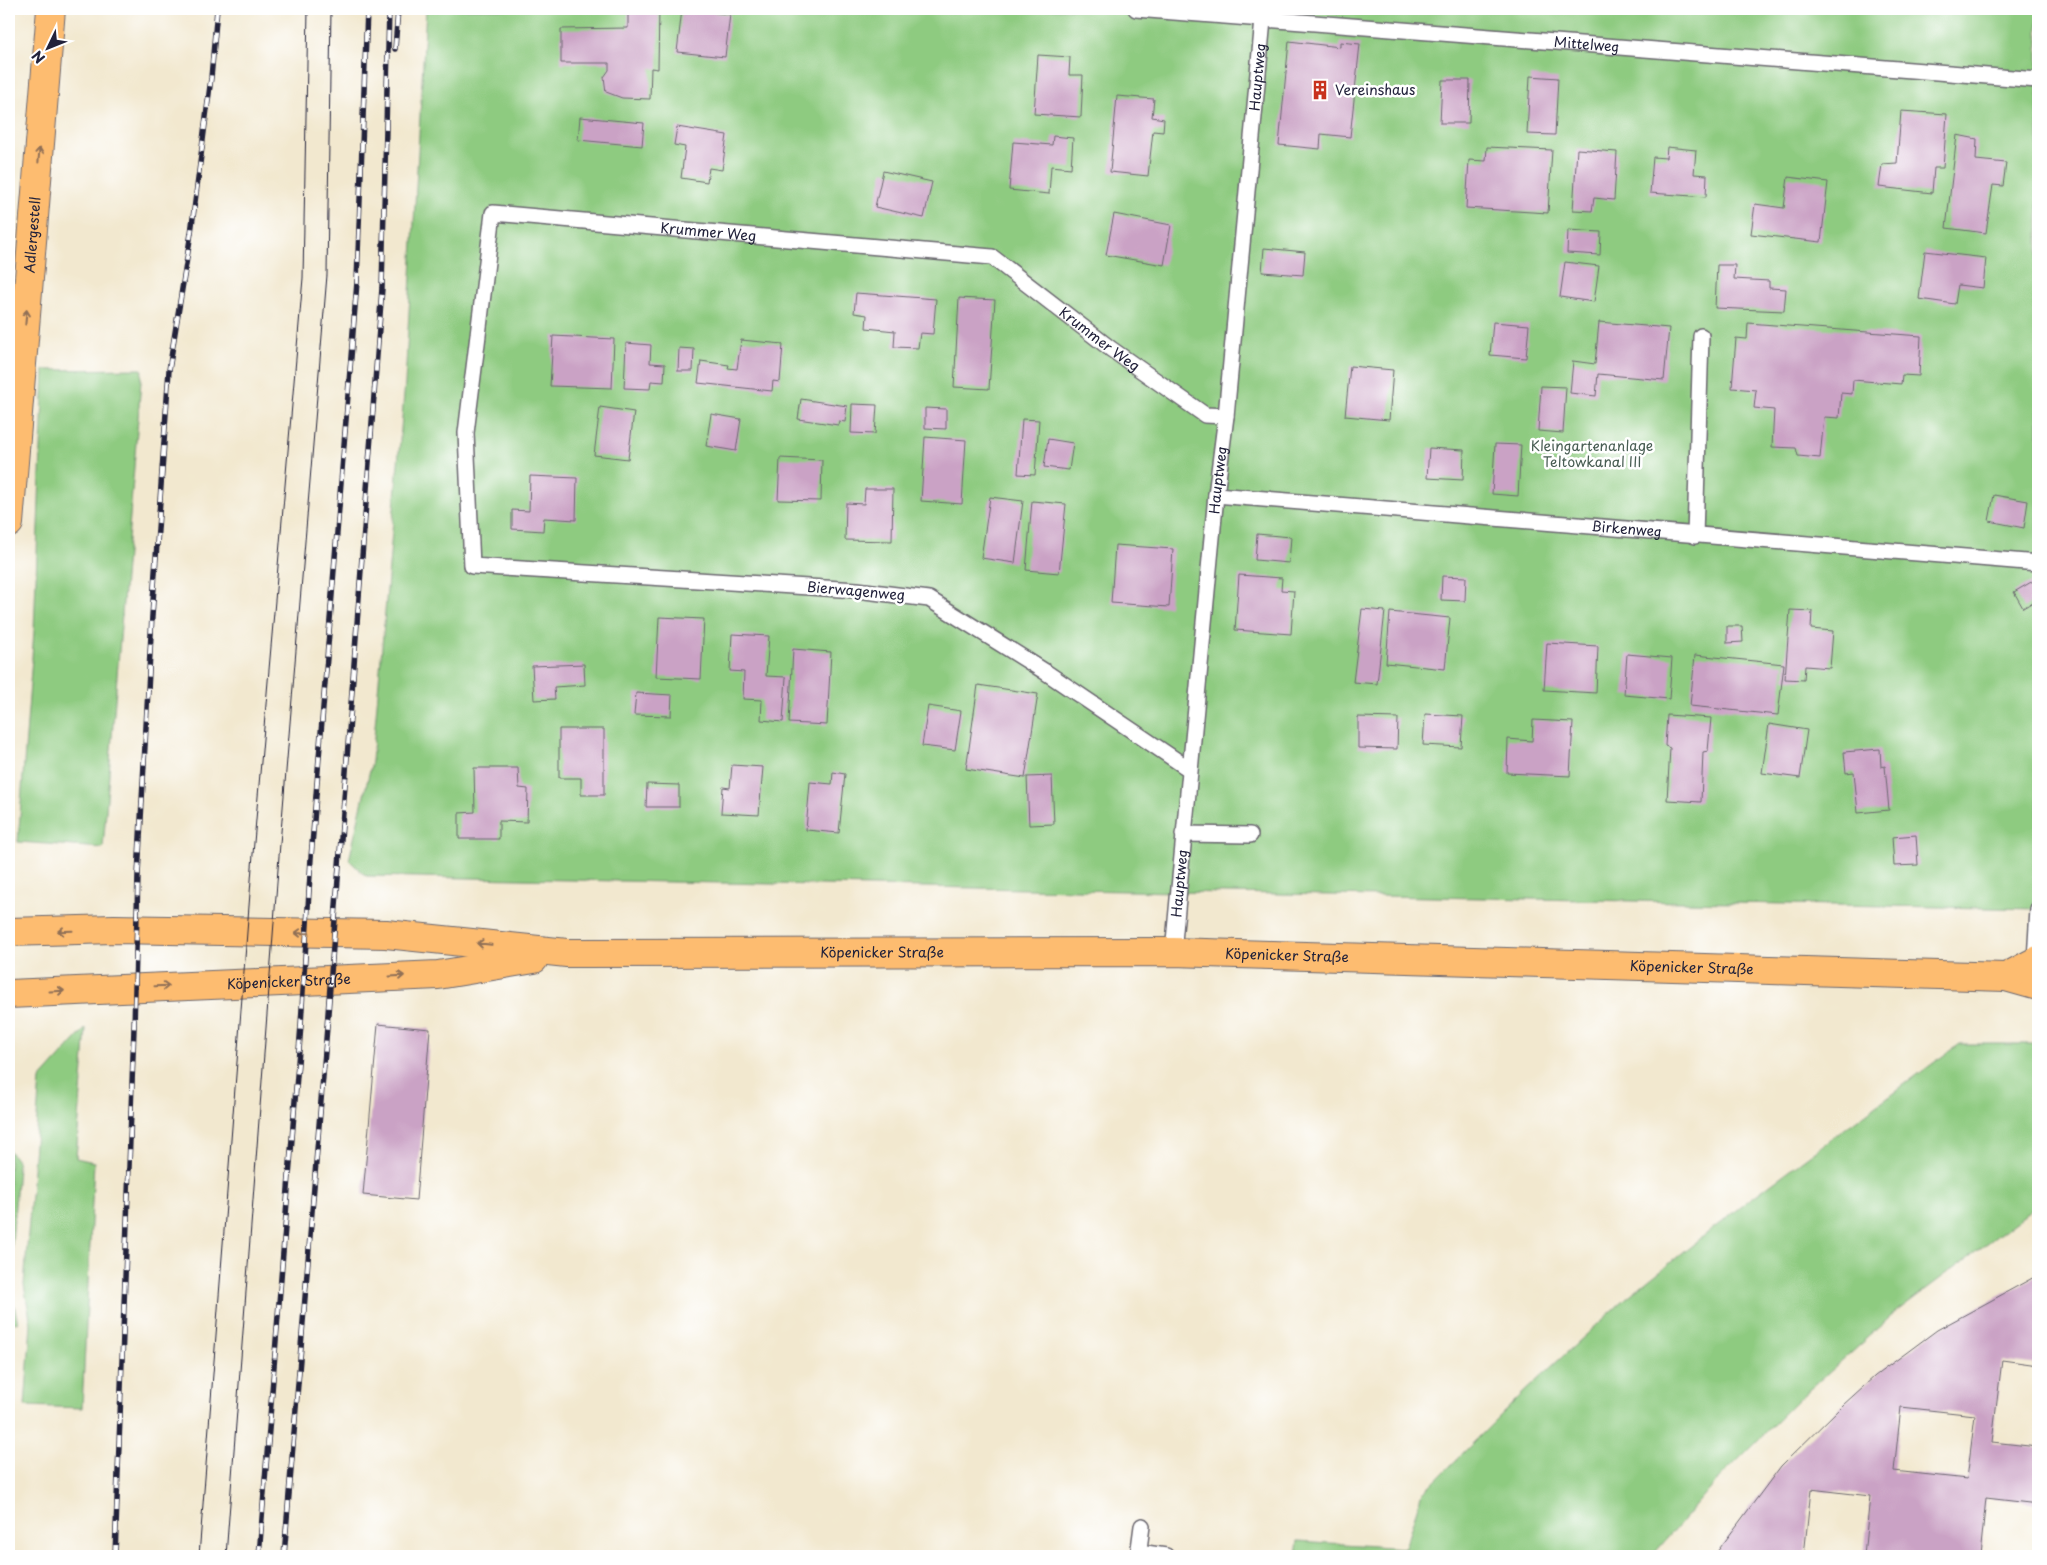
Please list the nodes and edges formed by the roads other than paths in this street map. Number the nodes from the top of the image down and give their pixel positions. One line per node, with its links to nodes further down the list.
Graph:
1 (51, 9): 8 (main road, Adlergestell, one-way to 1)
2 (1136, 9): 3 (lane, Mittelweg)
3 (1263, 14): 4 (lane, Mittelweg); 6 (lane, Hauptweg)
4 (2038, 80)
5 (1701, 336): 9 (lane)
6 (1226, 416): 7 (lane, Hauptweg); 11 (lane, Krummer Weg)
7 (1216, 495): 9 (lane, Birkenweg); 12 (lane, Hauptweg)
8 (9, 522)
9 (1696, 536): 10 (lane, Birkenweg)
10 (2038, 564)
11 (472, 566): 12 (lane, Bierwagenweg)
12 (1189, 769): 13 (lane, Hauptweg)
13 (1183, 834): 14 (lane); 17 (lane, Hauptweg)
14 (1250, 835)
15 (2038, 909): 19 (lane)
16 (9, 932): 18 (main road, Köpenicker Straße, one-way to 16)
17 (1172, 952): 18 (main road, Köpenicker Straße); 19 (main road, Köpenicker Straße)
18 (567, 953): 20 (main road, Köpenicker Straße, one-way to 18)
19 (2037, 969)
20 (9, 994)
21 (1142, 1526): 22 (lane)
22 (1138, 1554): 23 (lane)
23 (1166, 1556)

